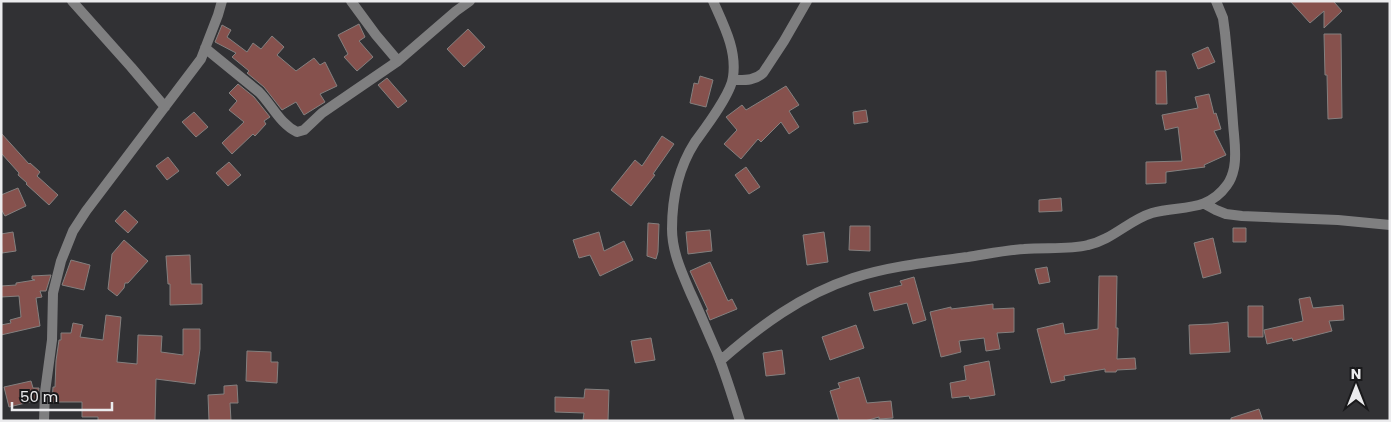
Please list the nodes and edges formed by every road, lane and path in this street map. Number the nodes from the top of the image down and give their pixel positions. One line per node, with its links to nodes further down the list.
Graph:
1 (72, 1): 11 (street)
2 (222, 1): 8 (street)
3 (351, 1): 9 (street)
4 (470, 1): 9 (street)
5 (714, 1): 10 (street)
6 (807, 1): 10 (street)
7 (1216, 1): 12 (street)
8 (205, 48): 9 (street); 11 (street)
9 (398, 61)
10 (733, 80): 14 (street)
11 (165, 107): 15 (street)
12 (1205, 204): 13 (street); 14 (street)
13 (1390, 225)
14 (720, 361): 16 (street)
15 (44, 421)
16 (740, 421)

